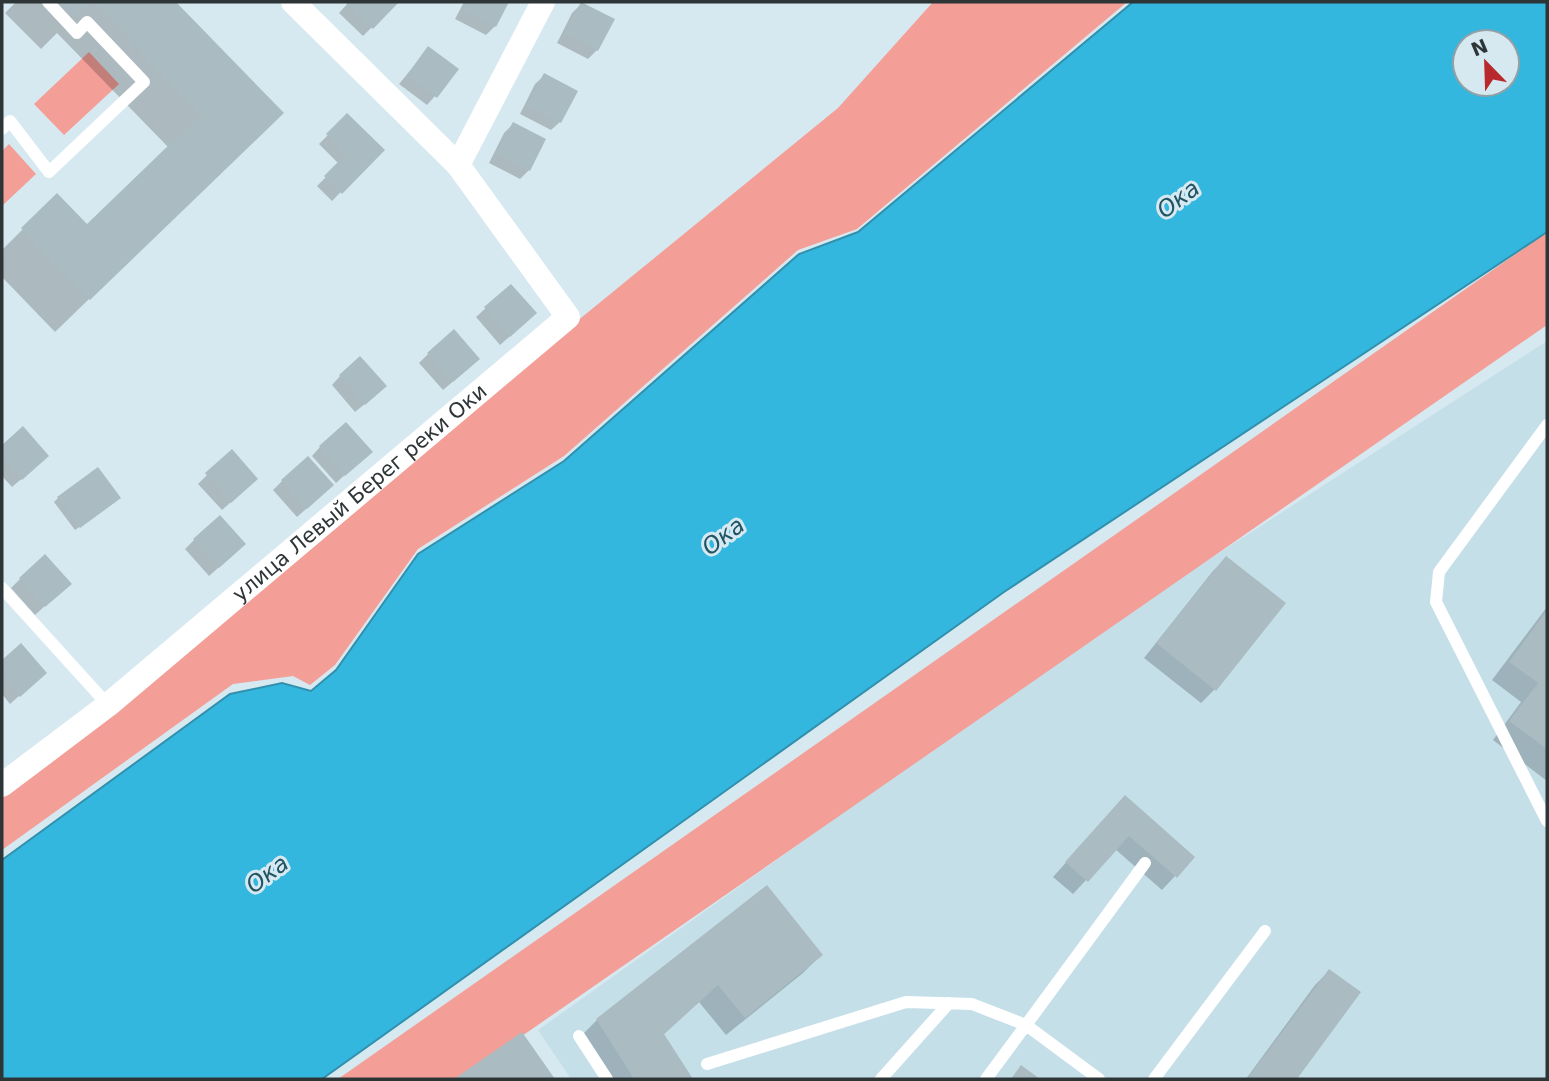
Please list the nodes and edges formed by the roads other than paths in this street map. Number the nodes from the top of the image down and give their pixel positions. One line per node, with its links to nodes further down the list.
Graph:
1 (48, 2): 4 (lane)
2 (293, 2): 5 (street)
3 (542, 2): 5 (street)
4 (4, 120)
5 (458, 164): 8 (street, улица Левый Берег реки Оки)
6 (1547, 425): 10 (lane)
7 (2, 588): 8 (lane)
8 (108, 705): 9 (street, улица Левый Берег реки Оки)
9 (2, 785)
10 (1547, 821)
11 (1145, 863): 14 (lane)
12 (1265, 931): 21 (lane)
13 (949, 1003): 14 (lane); 16 (lane); 18 (lane)
14 (1026, 1025): 19 (lane); 20 (lane)
15 (579, 1035): 17 (lane)
16 (707, 1063)
17 (607, 1079)
18 (880, 1079)
19 (986, 1079)
20 (1099, 1079)
21 (1154, 1079)

